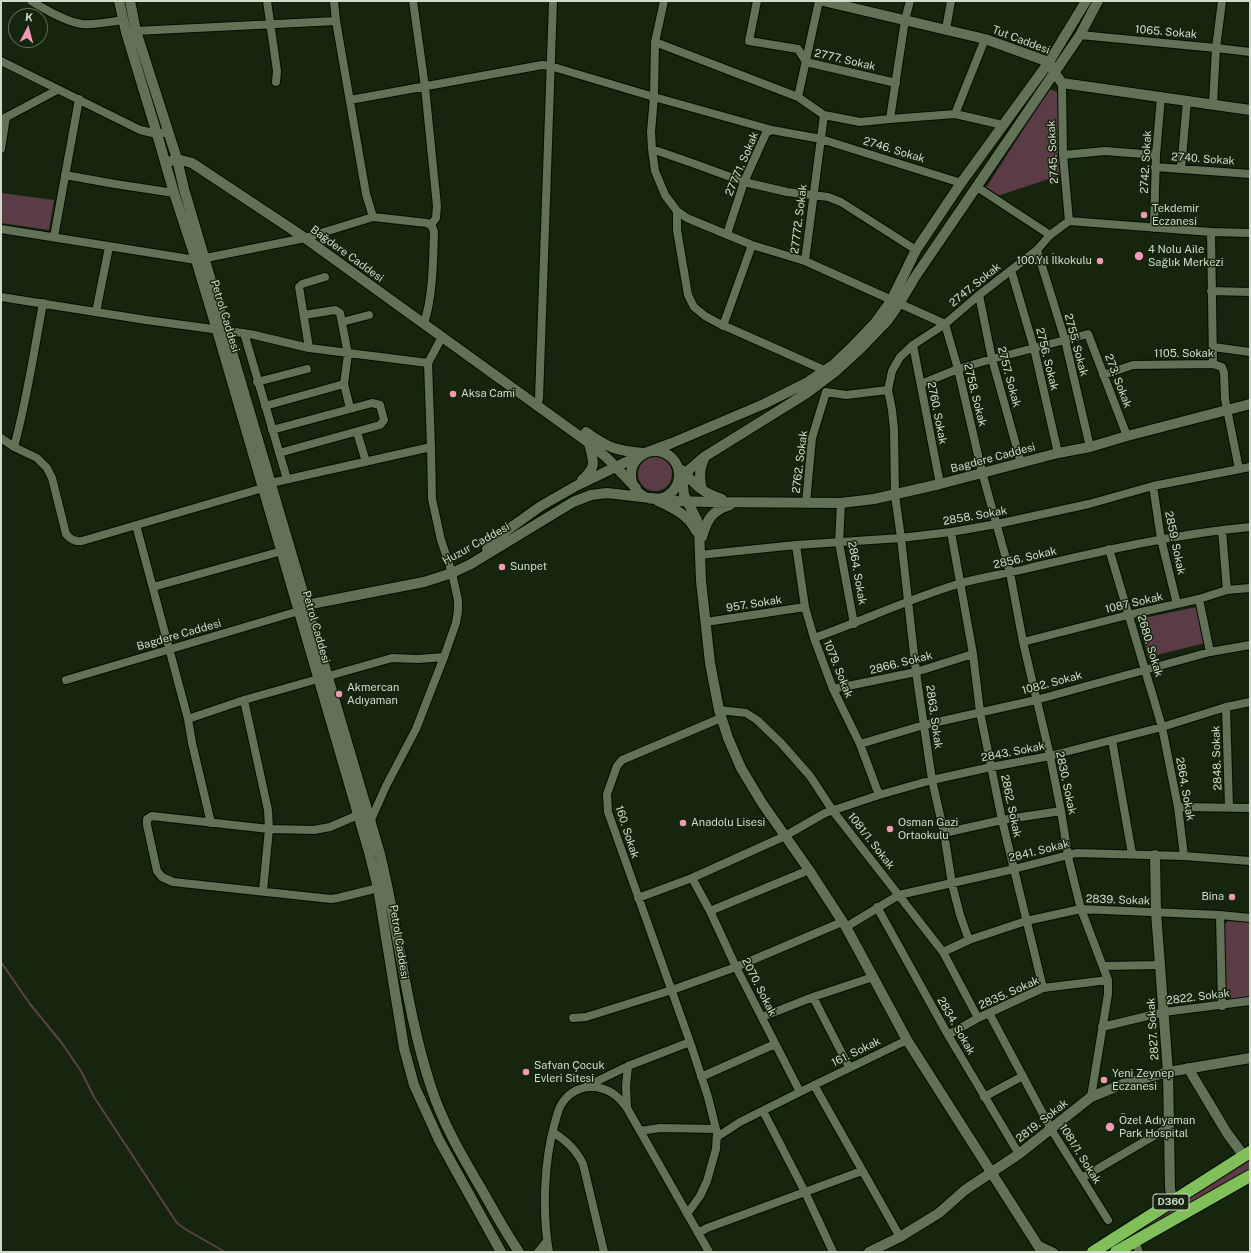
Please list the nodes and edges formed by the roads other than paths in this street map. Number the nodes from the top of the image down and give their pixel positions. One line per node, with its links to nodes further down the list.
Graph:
1 (31, 1): 18 (street)
2 (119, 1): 18 (main road, Petrol Caddesi)
3 (130, 1): 23 (main road)
4 (267, 1): 21 (street)
5 (334, 1): 20 (street)
6 (413, 1): 37 (street)
7 (553, 1): 32 (street)
8 (664, 1): 26 (street)
9 (757, 1): 30 (street, 2777. Sokak)
10 (819, 1): 30 (street)
11 (823, 1): 17 (main road, Tut Caddesi)
12 (910, 1): 19 (street)
13 (951, 1): 22 (street)
14 (1086, 1): 31 (main road)
15 (1098, 1): 24 (main road)
16 (1222, 1): 27 (street)
17 (847, 4): 19 (main road, Tut Caddesi)
18 (123, 20): 54 (main road, Petrol Caddesi)
19 (905, 20): 22 (main road, Tut Caddesi); 35 (street)
20 (336, 21): 21 (street); 43 (street)
21 (270, 25): 23 (street); 34 (street)
22 (946, 29): 25 (main road, Tut Caddesi)
23 (136, 30): 53 (main road)
24 (1080, 35): 27 (street, 1065. Sokak); 33 (main road)
25 (985, 39): 31 (main road, Tut Caddesi); 47 (street)
26 (655, 42): 39 (street); 40 (street)
27 (1216, 48): 28 (street, 1065. Sokak); 45 (street)
28 (1250, 52)
29 (1, 61): 38 (street)
30 (806, 62): 35 (street, 2777. Sokak); 40 (street)
31 (1049, 62): 33 (main road, Tut Caddesi); 51 (main road)
32 (550, 66): 37 (street); 39 (street); 127 (street)
33 (1054, 72): 36 (main road, Tut Caddesi); 68 (main road)
34 (276, 82)
35 (896, 83): 50 (street)
36 (1062, 83): 41 (main road); 58 (street, 2745. Sokak)
37 (425, 87): 43 (street); 74 (street)
38 (57, 90): 42 (street); 49 (street)
39 (654, 97): 52 (street); 57 (street)
40 (798, 97): 48 (street)
41 (1161, 97): 44 (main road); 59 (street, 2742. Sokak)
42 (79, 99): 54 (street); 65 (street)
43 (350, 100): 72 (street)
44 (1187, 101): 45 (main road); 63 (street)
45 (1213, 104): 46 (main road)
46 (1250, 110)
47 (955, 114): 50 (street); 51 (street)
48 (824, 115): 50 (street); 55 (street, 27772. Sokak)
49 (4, 118): 56 (street)
50 (890, 119)
51 (1003, 125): 67 (main road)
52 (772, 130): 55 (street, 27771. Sokak); 66 (street, 27771. Sokak)
53 (168, 132): 54 (street); 60 (main road)
54 (157, 134): 61 (main road, Petrol Caddesi)
55 (820, 139): 67 (street, 2746. Sokak); 70 (street, 27772. Sokak)
56 (1, 149)
57 (652, 149): 66 (street); 71 (street)
58 (1063, 155): 59 (street); 73 (street, 2745. Sokak)
59 (1156, 155): 62 (street, 2742. Sokak)
60 (177, 159): 61 (main road); 82 (main road, Bağdere Caddesi); 87 (main road)
61 (165, 162): 69 (main road, Petrol Caddesi)
62 (1155, 167): 63 (street, 2740. Sokak); 75 (street, 2742. Sokak)
63 (1181, 169): 64 (street, 2740. Sokak)
64 (1250, 174)
65 (65, 175): 69 (street); 81 (street)
66 (744, 182): 70 (street); 79 (street, 27771. Sokak)
67 (961, 183): 85 (main road)
68 (977, 187): 80 (street); 95 (main road)
69 (174, 193): 87 (main road, Petrol Caddesi)
70 (813, 194): 85 (street); 88 (street, 27772. Sokak)
71 (677, 211): 79 (street, 27772. Sokak); 103 (street)
72 (373, 217): 74 (street); 82 (street)
73 (1069, 221): 75 (street); 80 (street, 2747. Sokak)
74 (430, 225): 101 (street)
75 (1154, 228): 77 (street)
76 (1, 229): 81 (street)
77 (1210, 232): 78 (street); 91 (street)
78 (1250, 233)
79 (727, 234): 83 (street, 27772. Sokak)
80 (1050, 235): 86 (street, 2747. Sokak)
81 (54, 237): 84 (street)
82 (305, 238): 87 (street); 101 (main road, Bağdere Caddesi)
83 (752, 245): 88 (street, 27772. Sokak); 103 (street)
84 (109, 246): 87 (street); 97 (street)
85 (916, 250): 95 (main road)
86 (1037, 250): 89 (street, 2747. Sokak); 107 (street, 2755. Sokak)
87 (201, 259): 104 (main road, Petrol Caddesi)
88 (805, 261): 95 (street)
89 (1011, 270): 93 (street, 2747. Sokak); 111 (street, 2756. Sokak)
90 (325, 277): 98 (street)
91 (1212, 292): 92 (street); 109 (street)
92 (1250, 292)
93 (978, 295): 102 (street, 2747. Sokak); 114 (street, 2757. Sokak)
94 (1, 297): 96 (street)
95 (895, 302): 102 (street); 119 (main road); 124 (main road)
96 (43, 303): 97 (street); 137 (street)
97 (96, 312): 104 (street)
98 (304, 315): 100 (street); 110 (street)
99 (369, 315): 100 (street)
100 (342, 322): 113 (street)
101 (424, 324): 106 (main road, Bağdere Caddesi)
102 (945, 324): 108 (street, 2747. Sokak); 118 (street, 2758. Sokak)
103 (723, 326): 119 (street)
104 (222, 330): 105 (street); 155 (main road, Petrol Caddesi)
105 (244, 333): 110 (street); 121 (street)
106 (442, 337): 115 (street); 127 (main road, Bağdere Caddesi)
107 (1065, 340): 111 (street); 120 (street, 273. Sokak); 139 (street, 2755. Sokak)
108 (913, 345): 123 (street, 2760. Sokak); 125 (street, 2747. Sokak)
109 (1213, 347): 112 (street); 116 (street)
110 (309, 348): 113 (street)
111 (1034, 348): 114 (street); 142 (street, 2756. Sokak)
112 (1250, 352)
113 (348, 354): 115 (street); 122 (street)
114 (992, 358): 118 (street); 145 (street, 2757. Sokak)
115 (428, 363): 138 (street)
116 (1213, 364): 120 (street, 1105. Sokak); 131 (street, 1105. Sokak)
117 (307, 369): 121 (street)
118 (958, 369): 123 (street); 150 (street, 2758. Sokak)
119 (824, 370): 141 (main road)
120 (1103, 375): 134 (street, 273. Sokak)
121 (257, 382): 129 (street)
122 (344, 384): 129 (street); 130 (street)
123 (921, 384): 154 (street, 2760. Sokak)
124 (819, 385): 126 (street); 143 (main road)
125 (888, 390): 126 (street); 160 (street)
126 (826, 392): 164 (street, 2762. Sokak)
127 (538, 402): 136 (main road, Bağdere Caddesi); 141 (main road, Bağdere Caddesi)
128 (1250, 404): 131 (main road, Bagdere Caddesi)
129 (265, 406): 132 (street)
130 (350, 408): 132 (street); 133 (street)
131 (1228, 410): 134 (main road, Bagdere Caddesi); 149 (street)
132 (272, 430): 140 (street)
133 (357, 432): 140 (street); 144 (street)
134 (1127, 436): 139 (main road, Bagdere Caddesi)
135 (1, 438): 137 (street)
136 (589, 442): 147 (main road, Bağdere Caddesi); 156 (main road)
137 (14, 447): 167 (street)
138 (431, 447): 144 (street); 179 (street)
139 (1090, 447): 142 (main road, Bagdere Caddesi)
140 (279, 453): 152 (street)
141 (645, 453): 146 (main road); 147 (main road); 158 (main road)
142 (1058, 453): 145 (main road, Bagdere Caddesi)
143 (704, 457): 151 (main road); 159 (main road)
144 (366, 462): 152 (street)
145 (1021, 463): 150 (main road, Bagdere Caddesi)
146 (677, 465): 151 (main road); 153 (main road)
147 (615, 466): 156 (main road); 158 (main road, Bağdere Caddesi)
148 (1250, 468): 149 (street, 2858. Sokak)
149 (1239, 469): 157 (street, 2858. Sokak)
150 (982, 472): 154 (main road, Bagdere Caddesi); 166 (street, 2830. Sokak)
151 (686, 474): 153 (main road); 159 (main road); 162 (main road)
152 (287, 479): 155 (street)
153 (678, 483): 161 (main road)
154 (940, 484): 160 (main road, Bagdere Caddesi)
155 (267, 486): 167 (street); 177 (main road, Petrol Caddesi); 189 (main road)
156 (576, 486): 178 (main road)
157 (1153, 486): 166 (street, 2858. Sokak); 172 (street, 2859. Sokak)
158 (636, 488): 161 (main road)
159 (702, 490): 163 (main road)
160 (895, 495): 165 (main road, Bagdere Caddesi); 171 (street, 2863. Sokak)
161 (651, 498): 162 (main road); 176 (main road); 178 (main road, Huzur Caddesi)
162 (686, 501): 163 (main road); 176 (main road)
163 (738, 502): 164 (main road, Bagdere Caddesi); 176 (main road)
164 (806, 503): 165 (main road, Bagdere Caddesi)
165 (841, 503): 173 (street, 2864. Sokak)
166 (997, 524): 170 (street, 2858. Sokak); 180 (street, 2830. Sokak)
167 (136, 525): 182 (street)
168 (1250, 527): 169 (street, 2856. Sokak)
169 (1222, 530): 172 (street, 2856. Sokak); 184 (street)
170 (951, 532): 171 (street, 2858. Sokak); 181 (street, 2862. Sokak)
171 (901, 538): 173 (street, 2858. Sokak); 186 (street, 2863. Sokak)
172 (1161, 539): 175 (street, 2856. Sokak); 187 (street, 2859. Sokak)
173 (839, 542): 174 (street, 2858. Sokak); 192 (street, 2864. Sokak)
174 (796, 545): 176 (street, 2858. Sokak); 188 (street, 1079. Sokak)
175 (1109, 549): 180 (street, 2856. Sokak); 190 (street, 2680. Sokak)
176 (699, 550): 191 (main road)
177 (282, 551): 182 (street); 189 (main road, Petrol Caddesi)
178 (470, 564): 179 (main road, Huzur Caddesi)
179 (452, 573): 189 (main road, Huzur Caddesi); 199 (street)
180 (1010, 573): 181 (street, 2856. Sokak); 194 (street, 2830. Sokak)
181 (960, 583): 186 (street, 2856. Sokak); 198 (street, 2862. Sokak)
182 (153, 587): 196 (street)
183 (1250, 588): 184 (street, 1087 Sokak)
184 (1227, 590): 185 (street, 1087 Sokak)
185 (1199, 598): 187 (street, 1087 Sokak); 197 (street)
186 (909, 600): 192 (street, 2856. Sokak); 201 (street, 2863. Sokak)
187 (1177, 604): 190 (street, 1087 Sokak)
188 (805, 607): 191 (street, 957. Sokak); 193 (street, 1079. Sokak)
189 (302, 608): 196 (street, Bagdere Caddesi); 202 (main road, Petrol Caddesi)
190 (1128, 615): 194 (street, 1087 Sokak); 200 (street, 2680. Sokak)
191 (706, 622): 210 (main road)
192 (854, 624): 193 (street, 2856. Sokak)
193 (814, 638): 204 (street, 1079. Sokak)
194 (1023, 642): 206 (street, 2830. Sokak)
195 (1250, 645): 197 (street, 1082. Sokak)
196 (169, 650): 203 (street, Bagdere Caddesi); 211 (street)
197 (1210, 652): 200 (street, 1082. Sokak)
198 (973, 654): 201 (street, 2866. Sokak); 209 (street, 2862. Sokak)
199 (444, 658): 202 (street); 227 (street)
200 (1146, 669): 206 (street, 1082. Sokak); 213 (street, 2680. Sokak)
201 (916, 672): 204 (street, 2866. Sokak); 212 (street, 2863. Sokak)
202 (322, 678): 205 (street); 225 (main road, Petrol Caddesi); 227 (main road)
203 (66, 680)
204 (833, 689): 215 (street, 1079. Sokak)
205 (244, 700): 211 (street); 229 (street)
206 (1036, 700): 209 (street, 1082. Sokak); 216 (street, 2830. Sokak)
207 (1250, 702): 208 (street, 2843. Sokak)
208 (1226, 707): 213 (street, 2843. Sokak); 221 (street, 2848. Sokak)
209 (980, 712): 212 (street, 1082. Sokak); 217 (street, 2862. Sokak)
210 (720, 714): 224 (street, 1081/1. Sokak); 231 (main road); 244 (street, 160. Sokak)
211 (188, 719): 228 (street)
212 (924, 725): 215 (street, 1082. Sokak); 218 (street, 2863. Sokak)
213 (1162, 727): 214 (street, 2843. Sokak); 220 (street, 2864. Sokak)
214 (1112, 740): 216 (street, 2843. Sokak); 232 (street)
215 (860, 744): 219 (street, 1079. Sokak)
216 (1050, 756): 217 (street, 2843. Sokak); 223 (street, 2830. Sokak)
217 (991, 767): 218 (street, 2843. Sokak); 226 (street, 2862. Sokak)
218 (932, 780): 219 (street, 2843. Sokak); 230 (street, 2863. Sokak)
219 (878, 795): 224 (street, 2843. Sokak)
220 (1178, 807): 221 (street); 235 (street, 2864. Sokak)
221 (1229, 807): 222 (street)
222 (1250, 808)
223 (1061, 810): 226 (street); 233 (street, 2830. Sokak)
224 (833, 811): 231 (street, 2843. Sokak); 243 (street, 1081/1. Sokak)
225 (358, 815): 229 (street); 241 (main road, Petrol Caddesi)
226 (1002, 820): 230 (street); 237 (street, 2862. Sokak)
227 (370, 822): 310 (main road)
228 (211, 823): 229 (street); 242 (street)
229 (269, 829): 242 (street)
230 (944, 833): 240 (street, 2863. Sokak)
231 (785, 836): 238 (main road); 239 (street, 2843. Sokak)
232 (1132, 854): 233 (street, 2841. Sokak); 234 (street, 2841. Sokak)
233 (1068, 855): 237 (street, 2841. Sokak); 246 (street, 2830. Sokak)
234 (1154, 855): 235 (street, 2841. Sokak); 248 (main road, 2827. Sokak)
235 (1184, 856): 236 (street, 2841. Sokak)
236 (1250, 861)
237 (1014, 869): 240 (street, 2841. Sokak); 251 (street, 2862. Sokak)
238 (809, 870): 247 (street); 252 (main road)
239 (692, 878): 244 (street, 2843. Sokak); 247 (street, 2070. Sokak)
240 (952, 884): 243 (street, 2841. Sokak); 253 (street, 2863. Sokak)
241 (378, 888): 242 (street); 309 (main road, Petrol Caddesi)
242 (263, 891)
243 (899, 895): 245 (street, 2841. Sokak); 254 (street, 1081/1. Sokak)
244 (638, 898): 261 (street, 160. Sokak)
245 (877, 908): 252 (street, 2841. Sokak); 271 (street, 2834. Sokak)
246 (1081, 909): 248 (street, 2839. Sokak); 251 (street, 2839. Sokak); 257 (street, 2830. Sokak)
247 (710, 911): 256 (street, 2070. Sokak)
248 (1156, 912): 249 (street, 2839. Sokak); 255 (main road, 2827. Sokak)
249 (1220, 915): 250 (street, 2839. Sokak); 264 (street)
250 (1250, 918)
251 (1026, 921): 253 (street, 2839. Sokak); 260 (street, 2862. Sokak)
252 (844, 925): 256 (street, 2841. Sokak); 258 (main road)
253 (969, 940): 254 (street, 2839. Sokak)
254 (943, 952): 269 (street, 1081/1. Sokak)
255 (1161, 965): 257 (street); 265 (main road, 2827. Sokak)
256 (736, 966): 261 (street, 2841. Sokak); 268 (street, 2070. Sokak)
257 (1103, 966): 259 (street, 2830. Sokak)
258 (873, 978): 262 (street); 272 (main road)
259 (1108, 980): 260 (street, 2835. Sokak); 270 (street, 2830. Sokak)
260 (1043, 988): 266 (street, 2835. Sokak)
261 (672, 990): 267 (street, 2841. Sokak); 273 (street, 160. Sokak)
262 (813, 997): 268 (street); 277 (street)
263 (1250, 1001): 264 (street, 2822. Sokak)
264 (1222, 1006): 265 (street, 2822. Sokak)
265 (1164, 1012): 270 (street, 2822. Sokak); 279 (main road, 2827. Sokak)
266 (989, 1013): 269 (street, 2835. Sokak); 280 (street, 1081/1. Sokak)
267 (573, 1018)
268 (762, 1018): 274 (street, 2070. Sokak)
269 (978, 1018): 271 (street, 2835. Sokak)
270 (1102, 1027): 286 (street, 2830. Sokak)
271 (948, 1035): 285 (street, 2834. Sokak)
272 (907, 1040): 277 (street, 161. Sokak); 297 (main road)
273 (690, 1042): 276 (street); 281 (street, 160. Sokak)
274 (775, 1044): 281 (street); 284 (street, 2070. Sokak)
275 (1250, 1058): 278 (main road, 2819. Sokak)
276 (628, 1066): 283 (street); 287 (street)
277 (849, 1067): 282 (street, 161. Sokak)
278 (1188, 1068): 279 (main road, 2819. Sokak); 295 (main road)
279 (1168, 1072): 286 (main road, 2819. Sokak); 289 (main road, 2827. Sokak)
280 (1022, 1076): 285 (street); 290 (street, 1081/1. Sokak)
281 (702, 1077): 293 (street, 160. Sokak)
282 (814, 1085): 284 (street); 296 (street)
283 (578, 1090): 287 (street); 292 (street)
284 (800, 1092): 288 (street)
285 (984, 1097): 294 (street, 2834. Sokak)
286 (1091, 1097): 290 (main road, 2819. Sokak)
287 (627, 1108): 291 (street)
288 (763, 1111): 293 (street); 300 (street)
289 (1169, 1127): 299 (street); 301 (main road, 2827. Sokak)
290 (1051, 1129): 294 (main road, 2819. Sokak); 299 (street, 1081/1. Sokak)
291 (640, 1131): 293 (street); 302 (street)
292 (553, 1132): 306 (street); 313 (street)
293 (717, 1133): 302 (street)
294 (1019, 1154): 297 (main road, 2819. Sokak)
295 (1247, 1154): 301 (highway, D360)
296 (862, 1171): 300 (street); 305 (street)
297 (992, 1173): 305 (main road, 2819. Sokak); 307 (main road)
298 (1250, 1176): 308 (highway, D360)
299 (1082, 1178): 303 (street, 1081/1. Sokak)
300 (805, 1192): 304 (street); 315 (street)
301 (1172, 1201): 319 (highway, D360)
302 (687, 1214): 304 (street)
303 (1108, 1220)
304 (698, 1233): 314 (street)
305 (900, 1237): 316 (main road, 2819. Sokak)
306 (547, 1241): 311 (street); 312 (street)
307 (1036, 1243): 317 (main road); 318 (street)
308 (1137, 1246): 320 (highway, D360)
309 (501, 1252)
310 (519, 1252)
311 (538, 1252)
312 (549, 1252)
313 (604, 1252)
314 (709, 1252)
315 (833, 1252)
316 (869, 1252)
317 (1042, 1252)
318 (1054, 1252)
319 (1093, 1252)
320 (1116, 1252)

